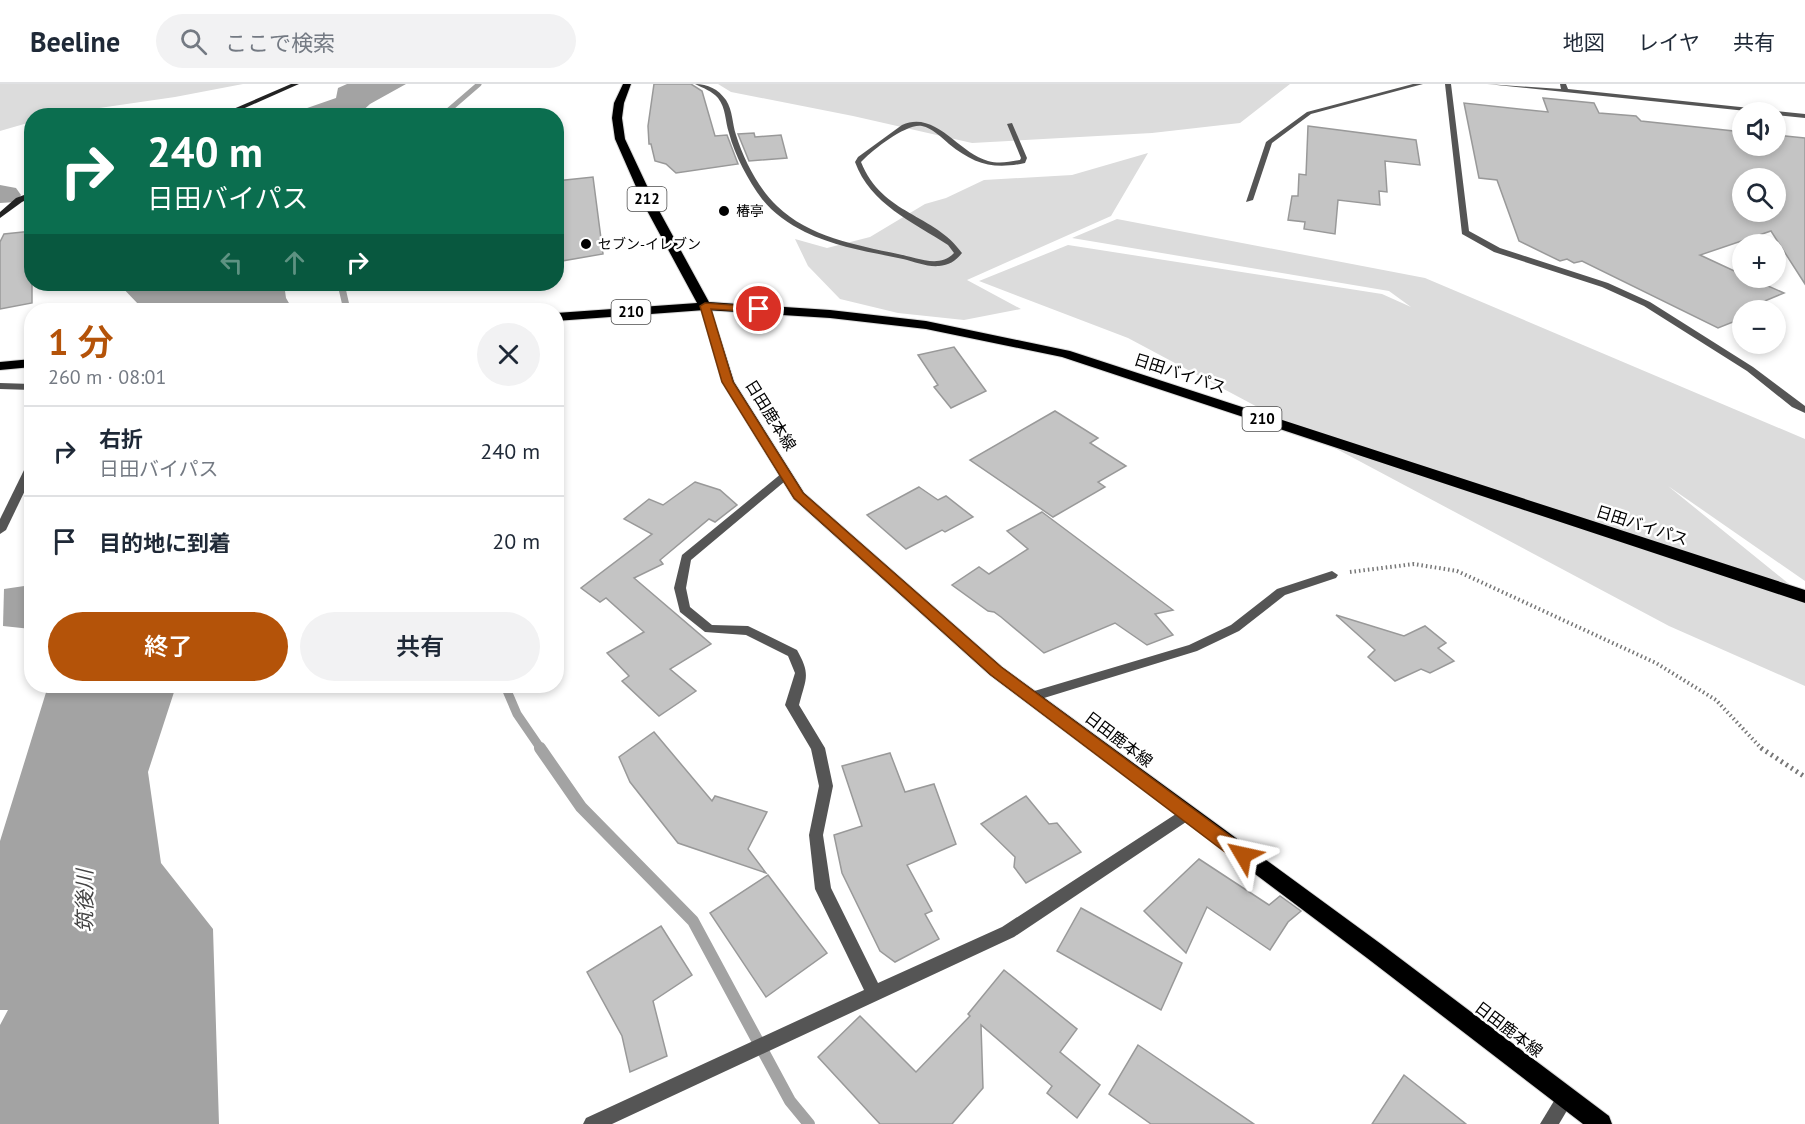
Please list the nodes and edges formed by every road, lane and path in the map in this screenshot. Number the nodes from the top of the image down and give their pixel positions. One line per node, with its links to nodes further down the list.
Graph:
1 (296, 84): 8 (street)
2 (627, 84): 16 (highway, 212)
3 (698, 84): 12 (street)
4 (1420, 84): 14 (street)
5 (1448, 84): 22 (street)
6 (1490, 84): 7 (street)
7 (1564, 88): 9 (street)
8 (239, 108)
9 (1732, 108)
10 (1786, 114): 11 (street)
11 (1805, 116)
12 (1010, 124)
13 (24, 198): 15 (street)
14 (1249, 200)
15 (0, 216)
16 (705, 306): 17 (highway, 日田バイパス / 210); 23 (main road, 日田鹿本線); 27 (highway, 日田バイパス / 210)
17 (564, 316)
18 (24, 364): 19 (highway)
19 (0, 366)
20 (0, 386): 21 (street)
21 (24, 387)
22 (1805, 410)
23 (786, 475): 28 (main road, 日田鹿本線); 31 (street)
24 (24, 480): 25 (street)
25 (0, 530)
26 (1332, 575): 28 (street); 29 (path)
27 (1805, 597)
28 (1031, 698): 30 (main road, 日田鹿本線)
29 (1805, 777)
30 (1187, 814): 31 (street); 32 (main road, 日田鹿本線)
31 (874, 994): 33 (street)
32 (1566, 1097): 34 (street); 35 (main road, 日田鹿本線)
33 (592, 1124)
34 (1549, 1124)
35 (1601, 1124)

